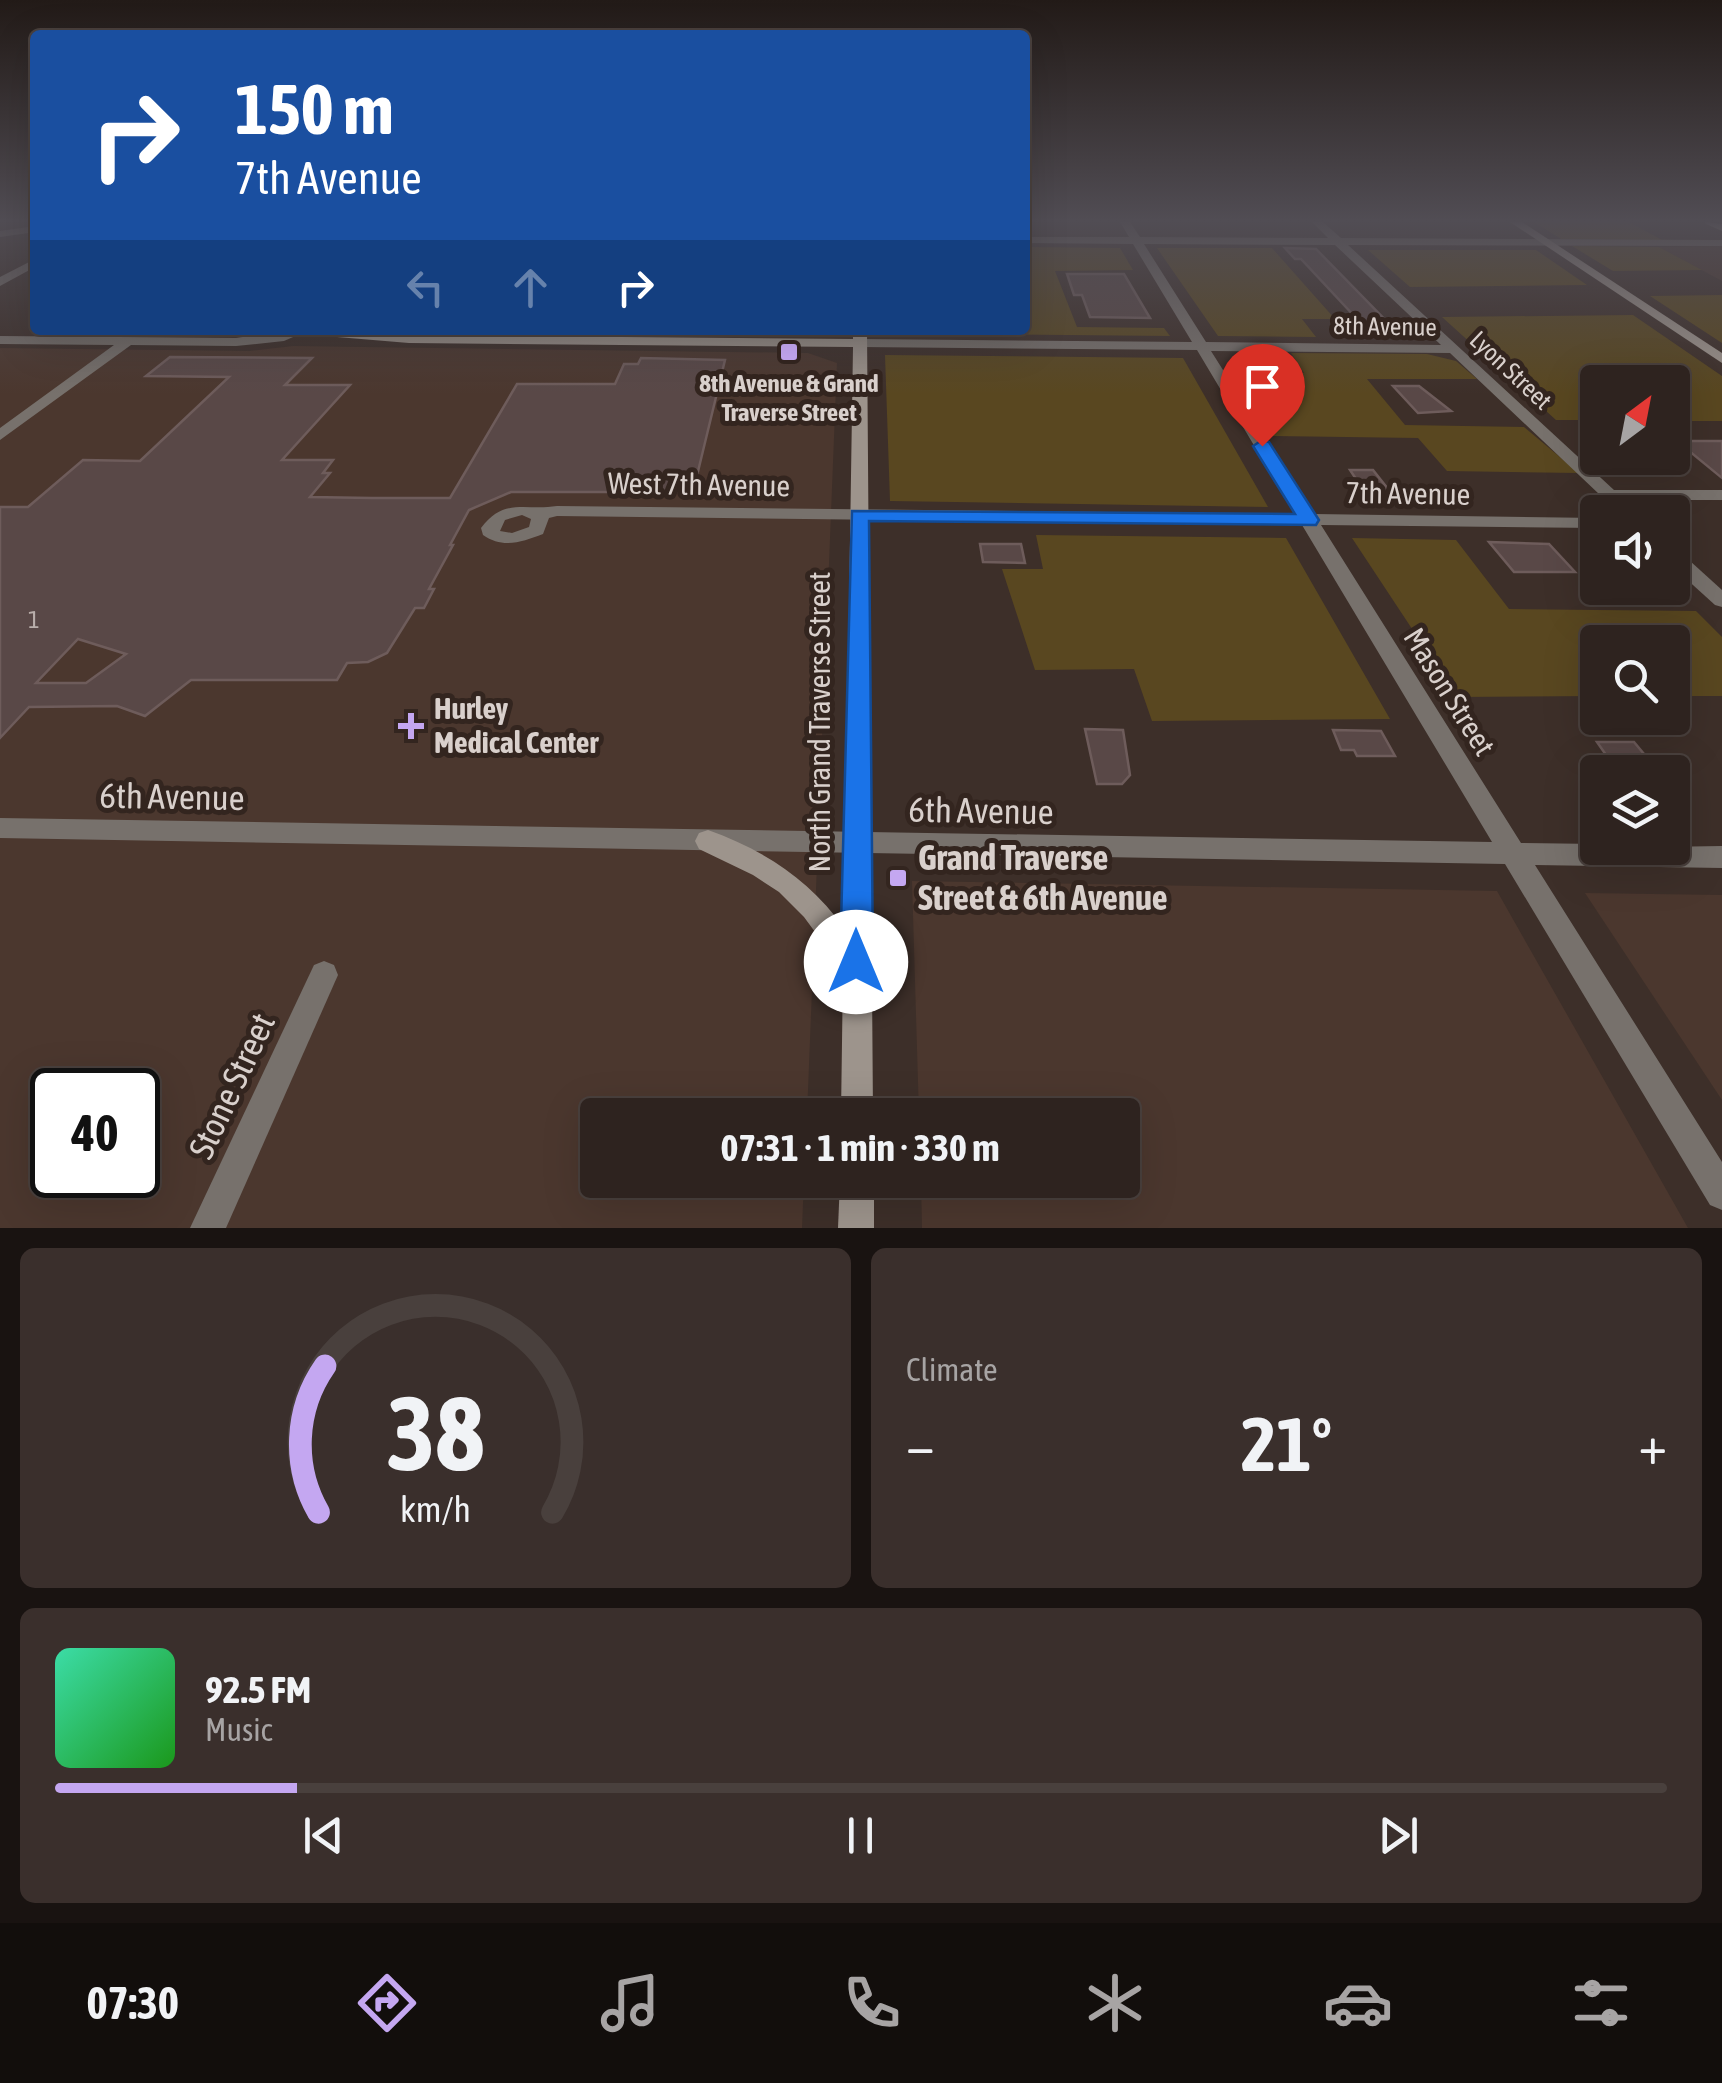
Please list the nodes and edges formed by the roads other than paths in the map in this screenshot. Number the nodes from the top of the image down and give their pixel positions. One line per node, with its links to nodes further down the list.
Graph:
1 (1160, 279): 10 (street, Mason Street)
2 (1377, 279): 11 (street, Lyon Street)
3 (1602, 279): 12 (street)
4 (137, 335): 9 (street)
5 (289, 335): 9 (street, 8th Avenue)
6 (336, 335): 7 (street, 8th Avenue)
7 (860, 337): 10 (street, 8th Avenue); 18 (street, North Grand Traverse Street)
8 (0, 340): 9 (street, 8th Avenue)
9 (128, 341): 13 (street)
10 (1202, 347): 11 (street, 8th Avenue); 19 (street, Mason Street)
11 (1452, 350): 14 (street, Lyon Street)
12 (1722, 358)
13 (0, 435)
14 (1609, 495)
15 (1690, 496): 16 (street)
16 (1722, 496)
17 (539, 514): 18 (street, West 7th Avenue)
18 (859, 515): 19 (street, 7th Avenue); 25 (street, North Grand Traverse Street)
19 (1308, 520): 20 (street, 7th Avenue); 26 (street, Mason Street)
20 (1580, 523)
21 (1690, 572): 22 (street)
22 (1722, 601)
23 (0, 828): 24 (street, 6th Avenue)
24 (708, 842): 25 (street, 6th Avenue); 28 (street)
25 (856, 844): 26 (street, 6th Avenue); 28 (street, North Grand Traverse Street)
26 (1514, 854): 27 (street, 6th Avenue); 31 (street, Mason Street)
27 (1722, 857)
28 (856, 962): 30 (street, North Grand Traverse Street)
29 (324, 975): 33 (street, Stone Street)
30 (857, 1098)
31 (1722, 1192)
32 (857, 1198): 34 (street)
33 (208, 1228)
34 (856, 1228)

